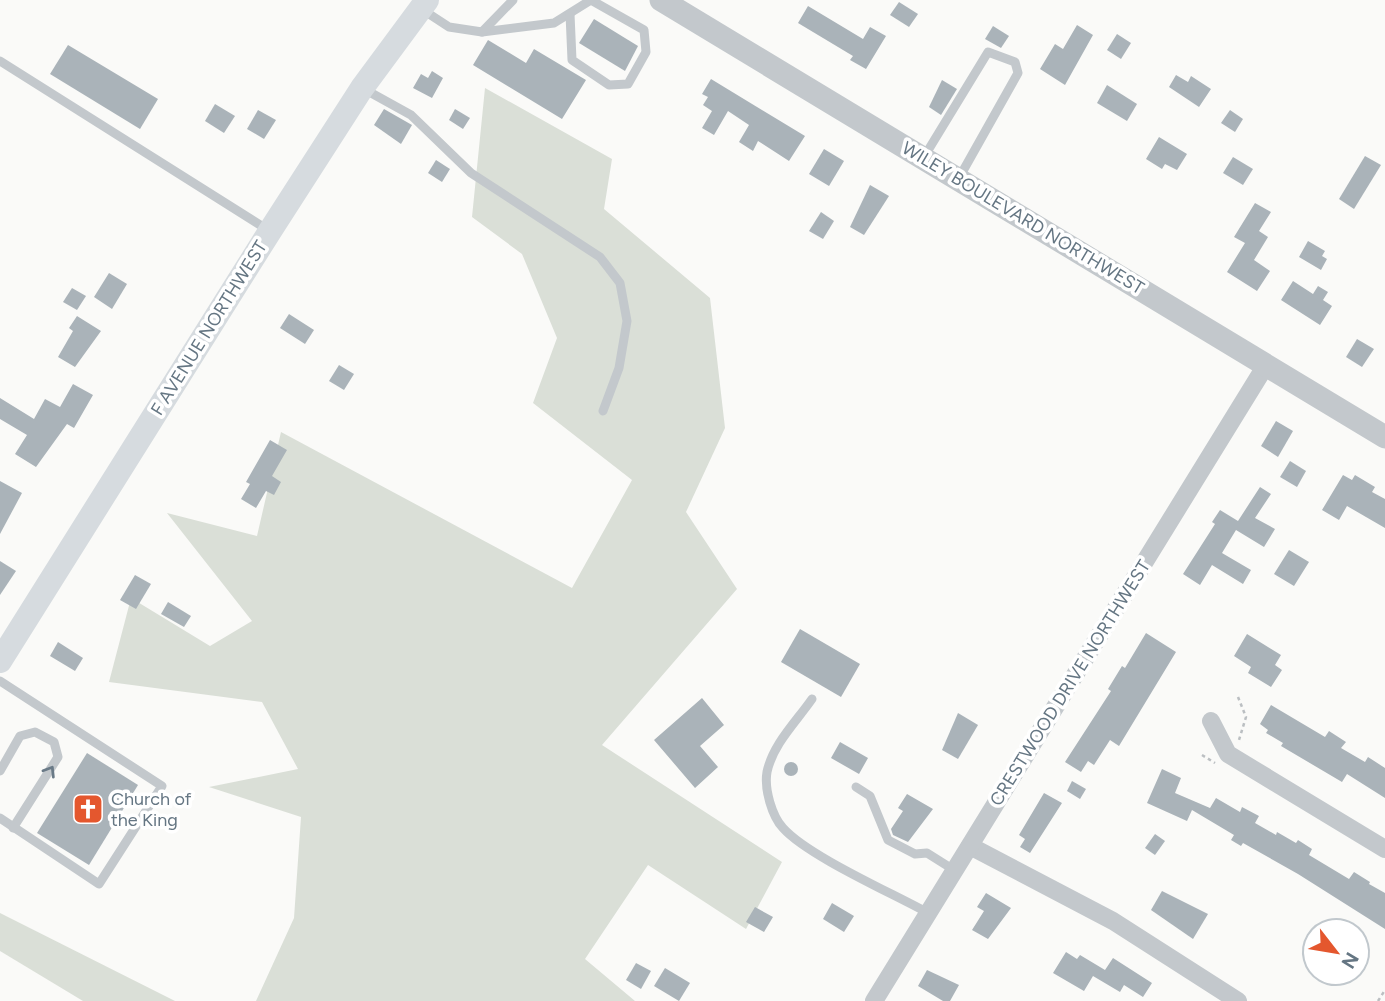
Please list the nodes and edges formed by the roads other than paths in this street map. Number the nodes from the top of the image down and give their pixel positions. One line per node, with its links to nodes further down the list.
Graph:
1 (513, 0): 6 (lane)
2 (591, 0): 5 (lane); 5 (lane)
3 (661, 0): 9 (street, WILEY BOULEVARD NORTHWEST)
4 (424, 4): 6 (lane); 8 (main road, F AVENUE NORTHWEST)
5 (570, 14): 6 (lane)
6 (482, 32)
7 (0, 61): 11 (lane)
8 (362, 88): 11 (main road, F AVENUE NORTHWEST); 13 (lane)
9 (923, 159): 10 (street, WILEY BOULEVARD NORTHWEST); 10 (lane)
10 (958, 179): 12 (street, WILEY BOULEVARD NORTHWEST)
11 (270, 231): 15 (main road, F AVENUE NORTHWEST)
12 (1266, 365): 14 (street, WILEY BOULEVARD NORTHWEST); 23 (street, CRESTWOOD DRIVE NORTHWEST)
13 (603, 411)
14 (1385, 437)
15 (0, 661)
16 (0, 681): 22 (lane)
17 (812, 699): 26 (lane)
18 (1210, 721): 24 (street)
19 (0, 771): 22 (lane, one-way to 19)
20 (856, 787): 25 (lane)
21 (0, 818): 22 (lane)
22 (13, 828)
23 (970, 846): 25 (street, CRESTWOOD DRIVE NORTHWEST); 28 (street)
24 (1385, 849)
25 (954, 870): 26 (street, CRESTWOOD DRIVE NORTHWEST)
26 (928, 913): 27 (street, CRESTWOOD DRIVE NORTHWEST)
27 (874, 1001)
28 (1238, 1001)

